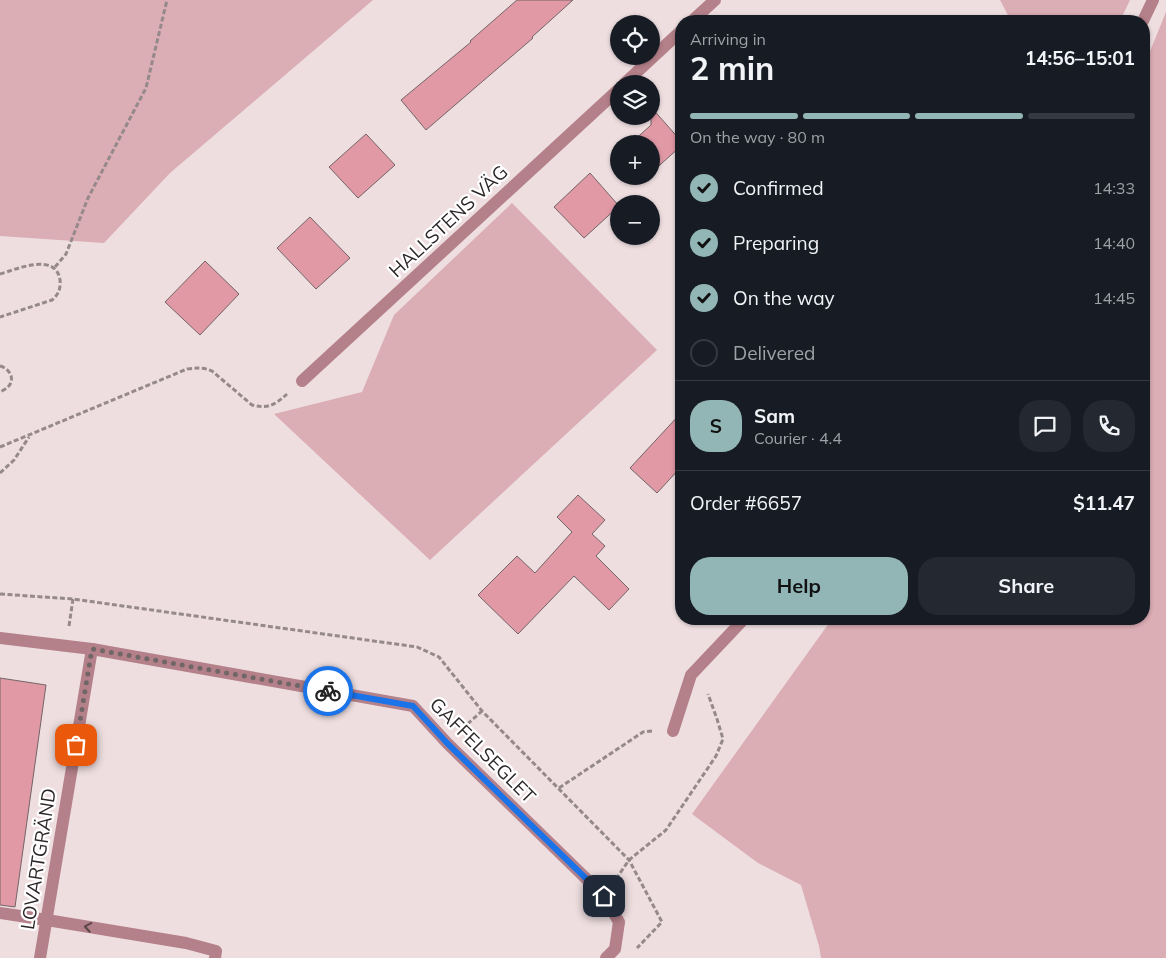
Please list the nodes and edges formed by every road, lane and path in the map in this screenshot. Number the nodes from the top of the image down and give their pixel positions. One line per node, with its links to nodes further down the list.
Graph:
1 (168, 0): 9 (path)
2 (715, 0): 4 (street)
3 (1153, 0): 5 (street)
4 (699, 15)
5 (1146, 15)
6 (675, 37): 7 (street)
7 (634, 75)
8 (610, 97): 13 (street, HALLSTENS VÄG)
9 (54, 267): 10 (path); 11 (path)
10 (0, 274)
11 (0, 317)
12 (0, 366): 14 (path)
13 (302, 381): 15 (path)
14 (0, 392)
15 (30, 436): 16 (path); 17 (path)
16 (0, 447)
17 (0, 473)
18 (73, 599): 21 (path)
19 (738, 625): 25 (street)
20 (0, 638): 21 (street, GAFFELSEGLET)
21 (65, 645): 22 (street, GAFFELSEGLET)
22 (92, 649): 26 (street, GAFFELSEGLET); 31 (street, LOVARTGRÄND)
23 (708, 689): 28 (path)
24 (482, 710): 26 (path)
25 (673, 731): 27 (path)
26 (447, 743): 29 (street, GAFFELSEGLET)
27 (558, 788)
28 (629, 860): 29 (path); 32 (path)
29 (604, 896): 35 (street, GAFFELSEGLET)
30 (0, 913): 31 (street)
31 (47, 920): 33 (street, one-way to 31); 34 (street, LOVARTGRÄND)
32 (633, 952)
33 (215, 955)
34 (40, 958)
35 (606, 958)

